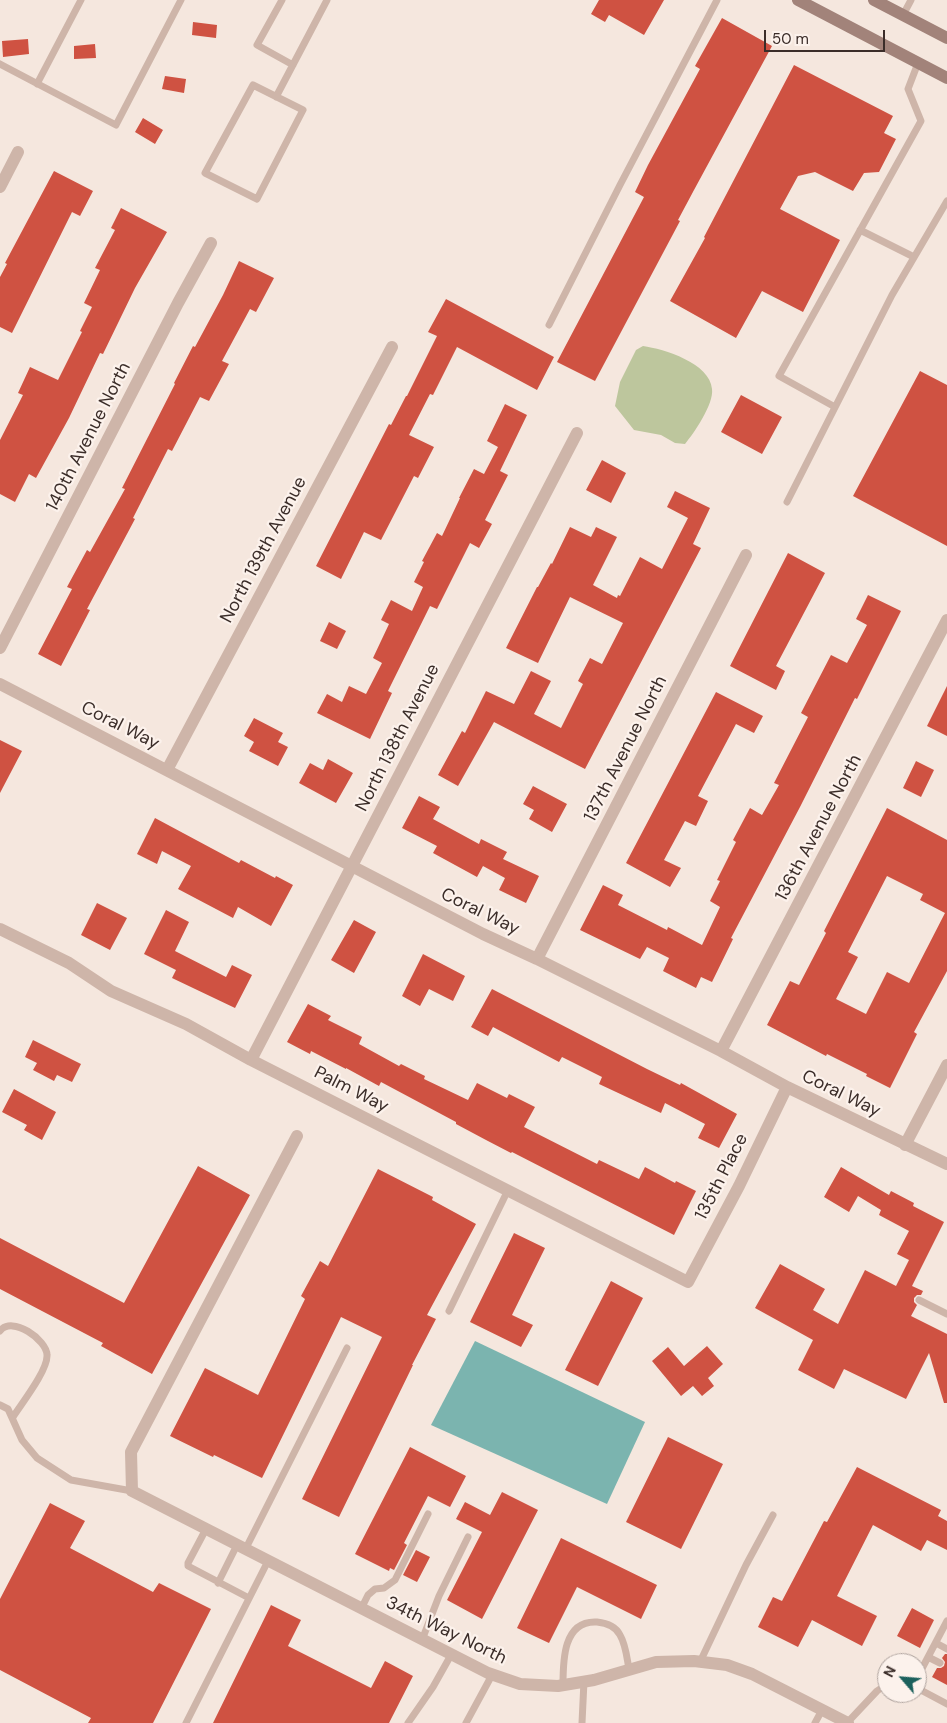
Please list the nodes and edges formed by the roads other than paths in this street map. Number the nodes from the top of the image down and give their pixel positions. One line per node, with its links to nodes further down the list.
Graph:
1 (82, 0): 15 (lane)
2 (181, 0): 15 (lane)
3 (282, 0): 13 (lane)
4 (327, 0): 13 (lane)
5 (717, 0): 23 (lane)
6 (798, 0): 11 (main road)
7 (874, 0): 9 (main road)
8 (911, 0): 9 (lane)
9 (902, 15): 10 (main road)
10 (947, 38)
11 (918, 63): 14 (main road); 20 (lane)
12 (0, 64): 15 (lane)
13 (293, 65): 16 (lane)
14 (947, 78)
15 (37, 84)
16 (276, 96): 16 (lane)
17 (18, 152): 18 (street)
18 (0, 187)
19 (947, 201): 22 (lane)
20 (860, 230): 22 (lane); 25 (lane)
21 (211, 243): 30 (street, 140th Avenue North)
22 (914, 257): 25 (lane)
23 (549, 325)
24 (392, 347): 32 (street, North 139th Avenue)
25 (835, 407): 27 (lane)
26 (577, 433): 33 (street, North 138th Avenue)
27 (787, 502)
28 (746, 555): 35 (street, 137th Avenue North)
29 (947, 620): 36 (street, 136th Avenue North)
30 (0, 648)
31 (0, 684): 32 (street, Coral Way)
32 (167, 770): 33 (street, Coral Way)
33 (351, 866): 35 (street, Coral Way); 37 (street, North 138th Avenue)
34 (0, 929): 37 (street, Palm Way)
35 (537, 959): 36 (street, Coral Way)
36 (721, 1051): 39 (street, Coral Way)
37 (251, 1060): 43 (street, Palm Way)
38 (947, 1065): 41 (street)
39 (787, 1087): 41 (street, Coral Way); 44 (street, 135th Place)
40 (297, 1136): 52 (street)
41 (905, 1145): 42 (street, Coral Way)
42 (947, 1164)
43 (508, 1190): 44 (street, Palm Way); 46 (lane)
44 (688, 1282)
45 (919, 1300): 47 (lane)
46 (450, 1311)
47 (947, 1314)
48 (0, 1332): 51 (lane)
49 (347, 1348): 57 (lane)
50 (0, 1405): 51 (lane)
51 (13, 1416): 52 (lane)
52 (132, 1492): 55 (street, 34th Way North)
53 (428, 1514): 61 (lane)
54 (773, 1515): 68 (lane)
55 (206, 1530): 57 (street, 34th Way North); 59 (lane)
56 (468, 1537): 63 (lane)
57 (241, 1548): 58 (street, 34th Way North); 59 (lane)
58 (268, 1561): 60 (lane); 61 (street, 34th Way North)
59 (218, 1583): 60 (lane)
60 (249, 1598): 78 (lane)
61 (361, 1609): 63 (street, 34th Way North)
62 (947, 1623): 64 (lane)
63 (422, 1640): 66 (street, 34th Way North)
64 (936, 1642): 65 (lane); 67 (lane)
65 (947, 1649)
66 (451, 1655): 71 (street, 34th Way North); 79 (lane)
67 (928, 1657): 69 (lane)
68 (700, 1662): 70 (street, 34th Way North); 77 (street, 34th Way North)
69 (940, 1663)
70 (629, 1669): 72 (street, 34th Way North); 73 (lane)
71 (492, 1675): 73 (street, 34th Way North); 80 (lane)
72 (584, 1682): 73 (street, 34th Way North); 81 (lane)
73 (563, 1685)
74 (877, 1691): 83 (lane)
75 (927, 1693): 76 (lane)
76 (947, 1704)
77 (822, 1710): 82 (lane); 83 (street, 34th Way North)
78 (186, 1723)
79 (408, 1723)
80 (466, 1723)
81 (582, 1723)
82 (815, 1723)
83 (847, 1723)

